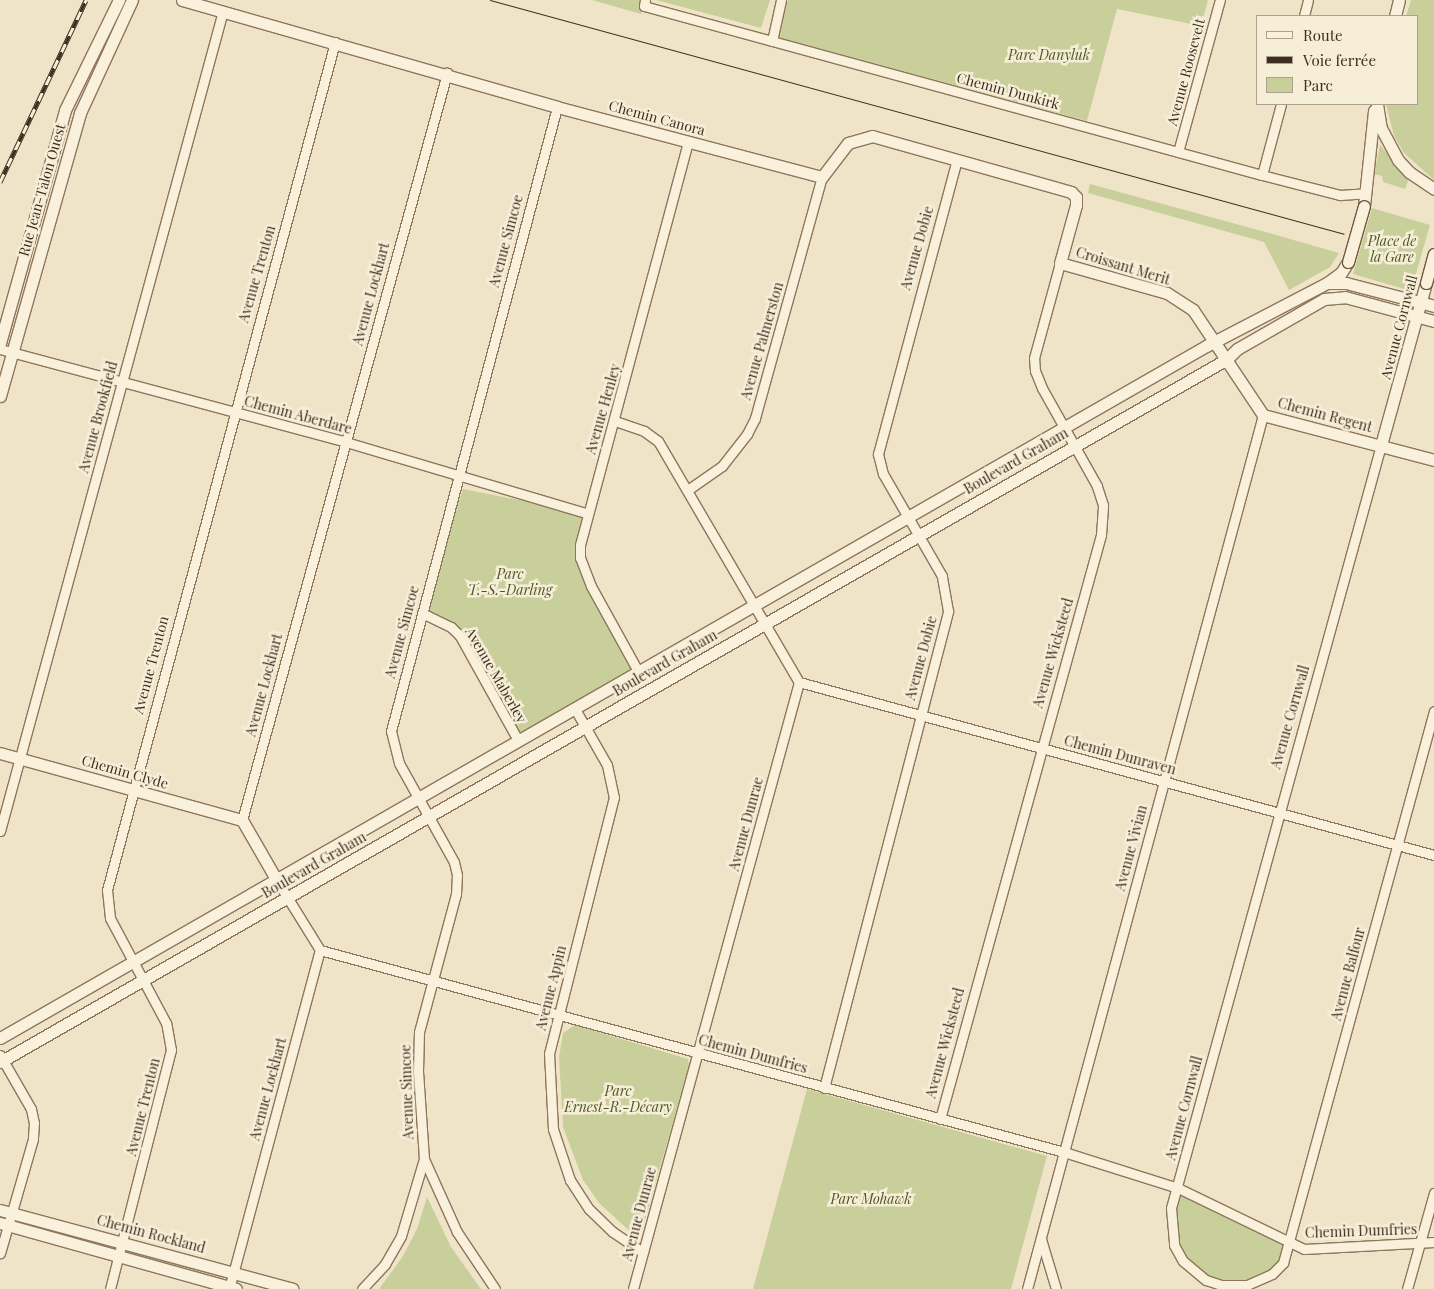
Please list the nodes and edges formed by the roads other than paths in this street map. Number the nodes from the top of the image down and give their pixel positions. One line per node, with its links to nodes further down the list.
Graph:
1 (118, 0): 39 (street, Rue Jean-Talon Ouest)
2 (132, 0): 41 (street, Rue Jean-Talon Ouest)
3 (182, 0): 10 (street, Chemin Canora)
4 (195, 0): 10 (street, Chemin Canora)
5 (781, 0): 14 (street)
6 (1220, 0): 22 (street, Avenue Roosevelt)
7 (1308, 0): 12 (street)
8 (1399, 0): 13 (street)
9 (645, 3): 14 (street, Chemin Dunkirk)
10 (207, 6): 11 (street, Chemin Canora)
11 (223, 11): 15 (street, Chemin Canora); 43 (street, Avenue Brookfield)
12 (1304, 15)
13 (1395, 15)
14 (772, 41): 22 (street, Chemin Dunkirk)
15 (335, 42): 16 (street, Chemin Canora); 45 (street, Avenue Trenton)
16 (447, 73): 20 (street, Chemin Canora); 49 (street, Avenue Lockhart)
17 (1281, 105): 24 (street)
18 (1376, 105): 26 (street)
19 (1376, 105): 27 (street)
20 (557, 107): 21 (street, Chemin Canora); 53 (street, Avenue Simcoe)
21 (688, 142): 25 (street, Chemin Canora); 47 (street, Avenue Henley)
22 (1178, 152): 24 (street, Chemin Dunkirk)
23 (957, 160): 25 (street); 30 (street, Avenue Wicksteed); 56 (street, Avenue Dobie)
24 (1262, 175): 27 (street, Chemin Dunkirk)
25 (822, 177): 54 (street, Avenue Palmerston)
26 (1434, 189)
27 (1366, 193): 29 (street, bridge)
28 (1434, 254): 34 (street, Avenue Cornwall, bridge)
29 (1348, 262): 31 (street); 32 (street)
30 (1060, 263): 38 (street, Croissant Merit); 48 (street, Avenue Wicksteed)
31 (1327, 283): 32 (street, Boulevard Graham); 38 (street, Boulevard Graham)
32 (1346, 283): 33 (street); 34 (street)
33 (1345, 297): 36 (street); 42 (street, Boulevard Graham)
34 (1420, 304): 35 (street); 36 (street, Avenue Cornwall)
35 (1434, 306)
36 (1417, 316): 37 (street); 51 (street, Avenue Cornwall)
37 (1434, 321)
38 (1217, 341): 42 (street, Chemin Regent); 48 (street, Boulevard Graham)
39 (0, 343)
40 (0, 349): 41 (street, Chemin Aberdare)
41 (12, 352): 43 (street, Chemin Aberdare); 44 (street, Rue Jean-Talon Ouest)
42 (1227, 359): 46 (street, Chemin Regent); 50 (street, Boulevard Graham)
43 (122, 381): 45 (street, Chemin Aberdare); 70 (street, Avenue Brookfield)
44 (0, 396)
45 (234, 411): 49 (street, Chemin Aberdare); 72 (street, Avenue Trenton)
46 (1263, 415): 51 (street, Chemin Regent); 71 (street, Avenue Vivian)
47 (615, 421): 54 (street); 55 (street, Avenue Henley)
48 (1064, 429): 50 (street, Avenue Wicksteed); 56 (street, Boulevard Graham)
49 (346, 442): 53 (street, Chemin Aberdare); 76 (street, Avenue Lockhart)
50 (1073, 445): 57 (street, Boulevard Graham); 68 (street, Avenue Wicksteed)
51 (1381, 445): 52 (street, Chemin Regent); 74 (street, Avenue Cornwall)
52 (1434, 460)
53 (459, 474): 55 (street, Chemin Aberdare); 59 (street, Avenue Simcoe)
54 (689, 489): 58 (street)
55 (586, 513): 61 (street, Avenue Henley)
56 (908, 519): 57 (street, Avenue Dobie); 58 (street, Boulevard Graham)
57 (918, 535): 60 (street, Boulevard Graham); 65 (street, Avenue Dobie)
58 (756, 604): 60 (street); 61 (street, Boulevard Graham)
59 (422, 613): 67 (street, Avenue Maberley); 73 (street, Avenue Simcoe)
60 (767, 623): 62 (street); 66 (street, Boulevard Graham)
61 (639, 673): 63 (street, Boulevard Graham)
62 (799, 682): 65 (street, Chemin Dunraven); 88 (street, Avenue Dunrae)
63 (575, 709): 66 (street, Avenue Appin); 67 (street, Boulevard Graham)
64 (1434, 711): 78 (street, Avenue Balfour)
65 (920, 714): 68 (street, Chemin Dunraven); 90 (street, Avenue Dobie)
66 (584, 726): 75 (street, Boulevard Graham); 86 (street, Avenue Appin)
67 (518, 740): 73 (street, Boulevard Graham)
68 (1042, 748): 71 (street, Chemin Dunraven); 91 (street, Avenue Wicksteed)
69 (0, 753): 70 (street, Chemin Clyde)
70 (20, 758): 72 (street, Chemin Clyde); 77 (street, Avenue Brookfield)
71 (1164, 780): 74 (street, Chemin Dunraven); 92 (street, Avenue Vivian)
72 (132, 789): 76 (street, Chemin Clyde); 83 (street, Avenue Trenton)
73 (418, 798): 75 (street, Avenue Simcoe); 80 (street, Boulevard Graham)
74 (1279, 812): 78 (street, Chemin Dunraven); 94 (street, Avenue Cornwall)
75 (428, 817): 81 (street, Boulevard Graham); 85 (street, Avenue Simcoe)
76 (242, 820): 80 (street)
77 (0, 831)
78 (1396, 845): 79 (street, Chemin Dunraven); 102 (street, Avenue Balfour)
79 (1434, 855)
80 (276, 879): 81 (street); 83 (street, Boulevard Graham)
81 (287, 898): 82 (street); 84 (street, Boulevard Graham)
82 (320, 950): 85 (street, Chemin Dumfries); 106 (street, Avenue Lockhart)
83 (133, 961): 84 (street, Avenue Trenton); 87 (street, Boulevard Graham)
84 (144, 979): 89 (street, Boulevard Graham); 99 (street, Avenue Trenton)
85 (430, 981): 86 (street, Chemin Dumfries); 93 (street, Avenue Simcoe)
86 (557, 1016): 88 (street, Chemin Dumfries); 103 (street, Avenue Appin)
87 (0, 1038)
88 (698, 1053): 90 (street, Chemin Dumfries); 103 (street, Avenue Dunrae)
89 (1, 1059): 96 (street)
90 (824, 1088): 91 (street, Chemin Dumfries)
91 (940, 1119): 92 (street, Chemin Dumfries)
92 (1064, 1152): 94 (street, Chemin Dumfries); 98 (street, Avenue Vivian)
93 (424, 1159): 110 (street, Avenue Simcoe); 111 (street, Avenue Simcoe)
94 (1178, 1188): 102 (street, Chemin Dumfries); 102 (street, Chemin Dumfries)
95 (1434, 1193): 100 (street)
96 (6, 1211): 97 (street); 99 (street, Chemin Rockland)
97 (4, 1224): 104 (street); 105 (street)
98 (1041, 1239): 113 (street, Avenue Vivian); 114 (street)
99 (123, 1242): 105 (street, Avenue Trenton); 106 (street, Chemin Rockland)
100 (1421, 1242): 101 (street, Chemin Dumfries); 102 (street, Chemin Dumfries); 115 (street)
101 (1434, 1242)
102 (1290, 1244)
103 (643, 1252): 112 (street, Avenue Dunrae)
104 (0, 1253)
105 (119, 1257): 107 (street); 108 (street, Avenue Trenton)
106 (234, 1272): 107 (street, Avenue Lockhart); 109 (street, Chemin Rockland)
107 (232, 1288)
108 (110, 1289)
109 (293, 1289)
110 (362, 1289)
111 (495, 1289)
112 (633, 1289)
113 (1027, 1289)
114 (1056, 1289)
115 (1407, 1289)

